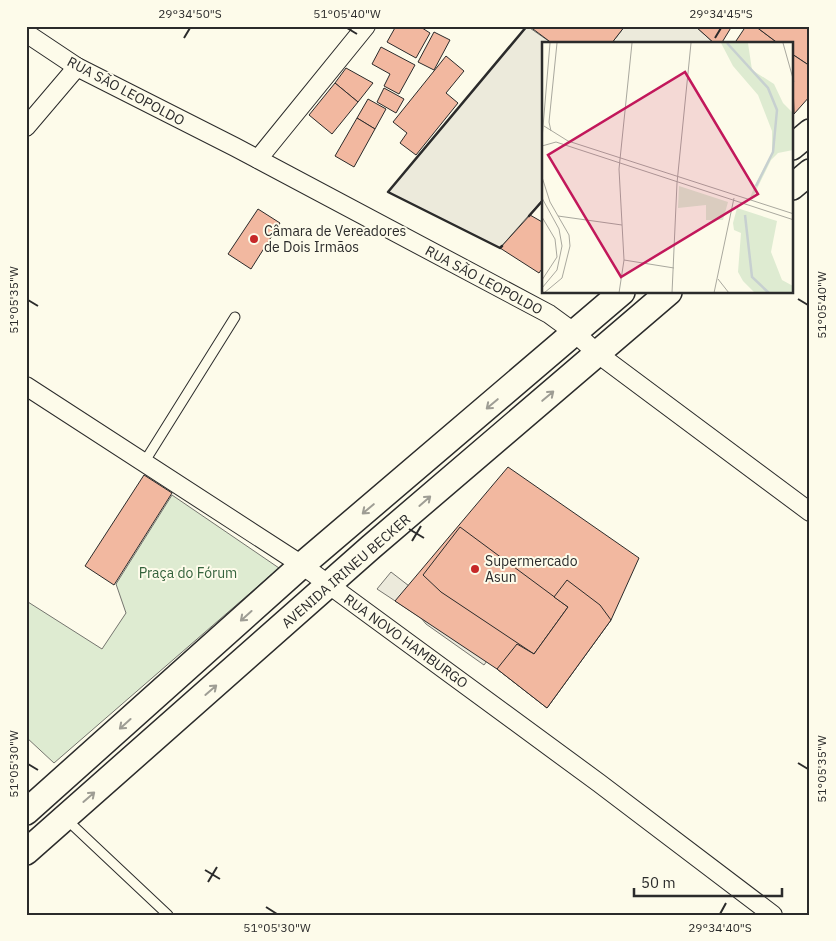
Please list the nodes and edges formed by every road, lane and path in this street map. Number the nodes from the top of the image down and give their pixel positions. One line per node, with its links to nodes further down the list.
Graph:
1 (366, 26): 7 (street)
2 (26, 32): 3 (street, RUA SÃO LEOPOLDO)
3 (77, 67): 4 (street); 7 (street, RUA SÃO LEOPOLDO)
4 (26, 126)
5 (810, 132): 6 (main road)
6 (794, 145)
7 (258, 159): 11 (street, RUA SÃO LEOPOLDO)
8 (620, 294): 11 (main road)
9 (667, 294): 12 (main road, AVENIDA IRINEU BECKER)
10 (235, 317): 14 (lane)
11 (575, 333): 12 (street, RUA SÃO LEOPOLDO); 16 (main road, one-way to 16)
12 (598, 354): 15 (street, RUA SÃO LEOPOLDO); 17 (main road, AVENIDA IRINEU BECKER, one-way to 12)
13 (26, 386): 14 (street, RUA NOVO HAMBURGO)
14 (144, 461): 16 (street, RUA NOVO HAMBURGO)
15 (810, 512)
16 (302, 565): 17 (street, RUA NOVO HAMBURGO); 18 (main road, one-way to 18)
17 (330, 585): 19 (main road, AVENIDA IRINEU BECKER, one-way to 17); 22 (street, RUA NOVO HAMBURGO)
18 (32, 798): 19 (main road)
19 (65, 818): 20 (main road, AVENIDA IRINEU BECKER); 21 (lane)
20 (26, 852)
21 (168, 915)
22 (773, 915)

